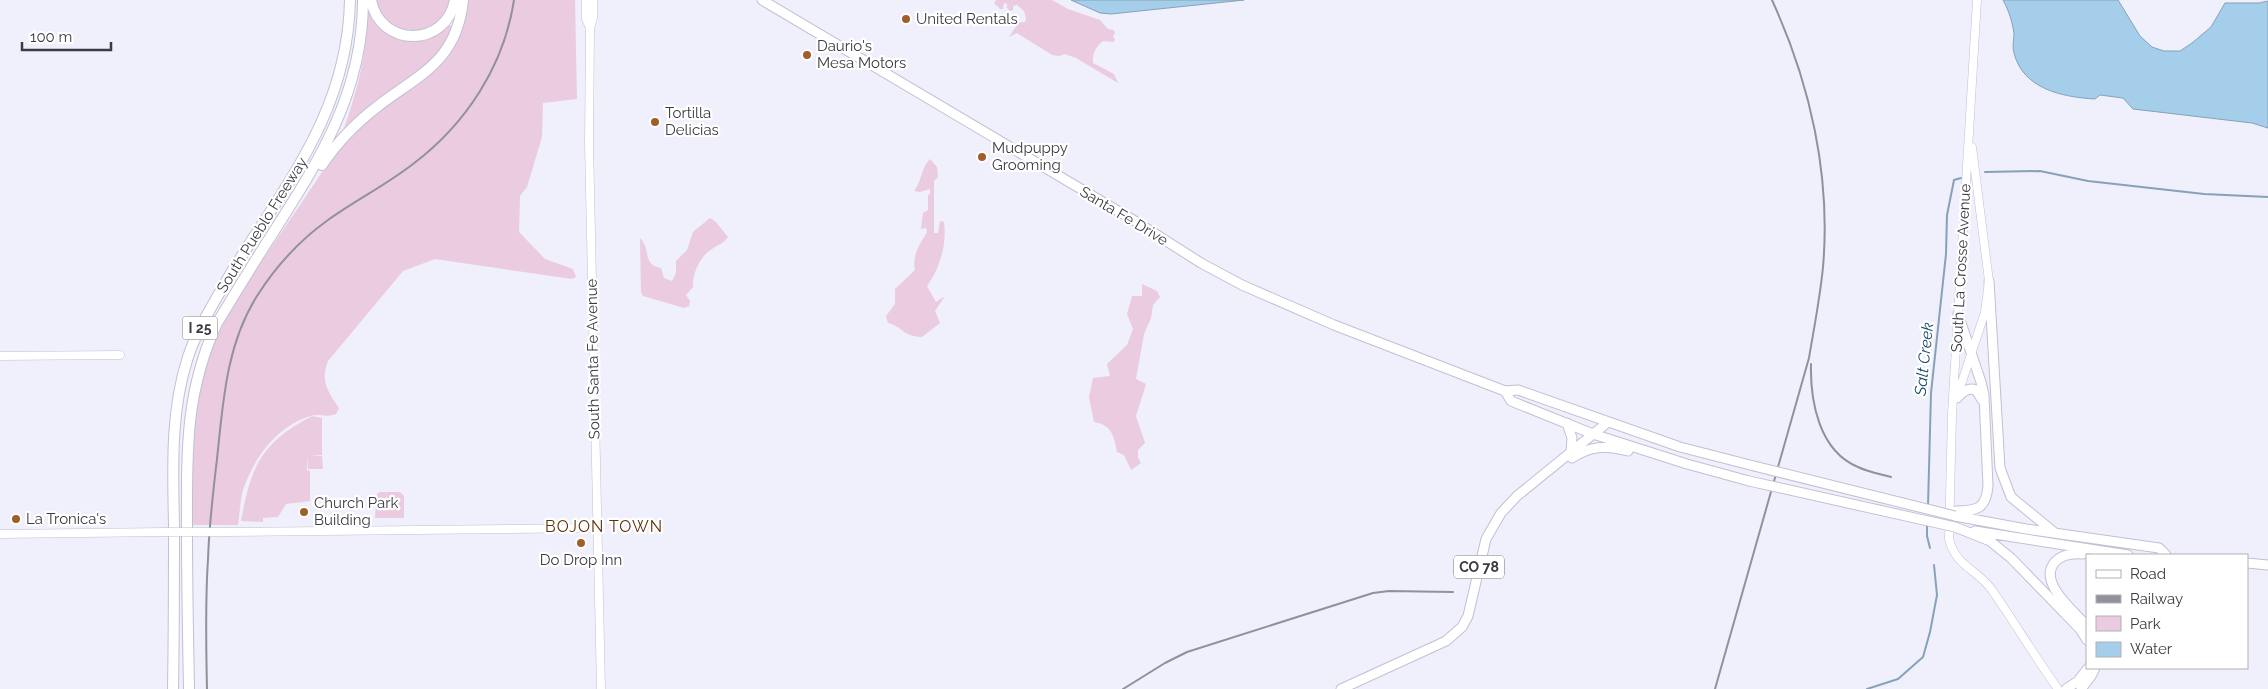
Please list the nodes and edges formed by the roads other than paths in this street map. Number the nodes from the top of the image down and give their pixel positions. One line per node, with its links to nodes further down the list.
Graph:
1 (345, 0): 12 (highway)
2 (350, 0): 12 (highway, South Pueblo Freeway / I 25)
3 (363, 0): 14 (highway, South Pueblo Freeway / I 25)
4 (371, 0): 5 (highway)
5 (455, 0)
6 (463, 0): 14 (highway)
7 (586, 0): 11 (street, South Santa Fe Avenue)
8 (593, 0): 11 (street, South Santa Fe Avenue)
9 (762, 0): 20 (main road, Santa Fe Drive)
10 (1977, 0): 13 (street, South La Crosse Avenue)
11 (590, 28): 32 (street, South Santa Fe Avenue)
12 (345, 52): 44 (highway, South Pueblo Freeway / I 25)
13 (1969, 123): 15 (street, South La Crosse Avenue); 16 (street, South La Crosse Avenue)
14 (289, 207): 45 (highway, South Pueblo Freeway / I 25)
15 (1989, 281): 17 (street, South La Crosse Avenue); 33 (main road)
16 (1958, 314): 17 (main road); 23 (street, South La Crosse Avenue)
17 (1972, 354): 21 (street, South La Crosse Avenue); 22 (main road)
18 (120, 355): 19 (street)
19 (0, 356)
20 (1504, 390): 24 (main road); 25 (main road)
21 (1957, 398): 22 (main road); 23 (street, South La Crosse Avenue)
22 (1984, 404): 30 (main road)
23 (1952, 414): 48 (street, South La Crosse Avenue)
24 (1608, 422): 26 (main road, CO 78); 30 (main road, bridge)
25 (1567, 424): 26 (main road); 27 (main road)
26 (1593, 434): 27 (main road, CO 78); 28 (main road)
27 (1571, 452): 29 (main road, CO 78)
28 (1680, 462): 29 (main road); 31 (main road, bridge)
29 (1541, 476): 47 (main road, CO 78)
30 (1955, 513): 33 (main road)
31 (1955, 527): 36 (main road); 41 (main road)
32 (597, 528): 34 (street, bridge); 46 (street, South Santa Fe Avenue)
33 (2055, 533): 37 (main road)
34 (0, 534)
35 (2086, 554): 40 (main road)
36 (2104, 554)
37 (2164, 554)
38 (2248, 563): 39 (main road)
39 (2268, 565)
40 (2086, 625)
41 (2086, 638)
42 (2087, 669): 49 (main road)
43 (2094, 669): 50 (main road)
44 (173, 689)
45 (189, 689)
46 (601, 689)
47 (1341, 689)
48 (2058, 689)
49 (2066, 689)
50 (2080, 689)

